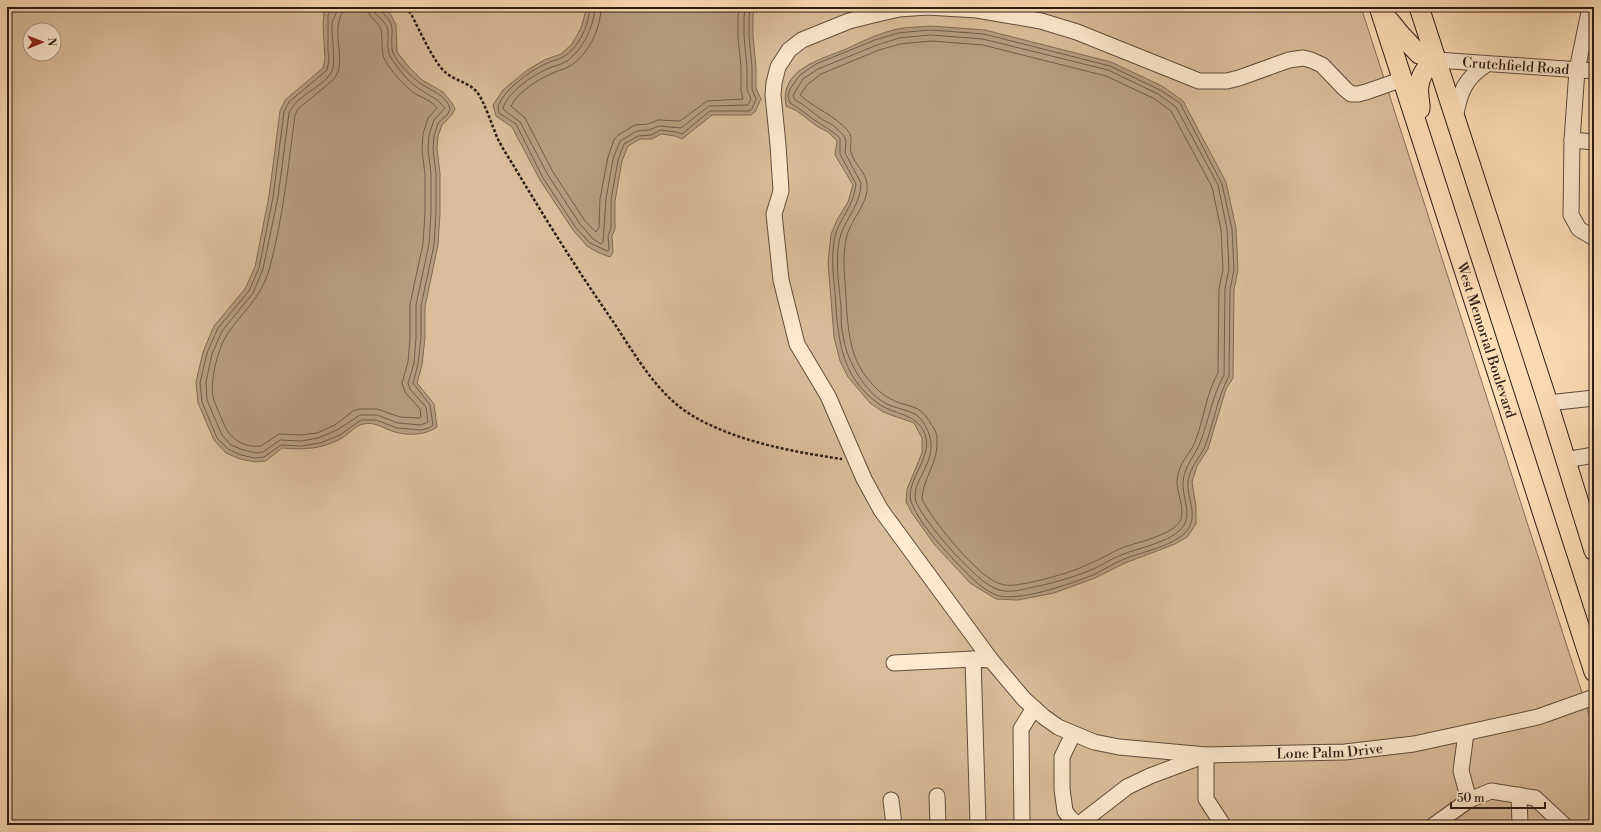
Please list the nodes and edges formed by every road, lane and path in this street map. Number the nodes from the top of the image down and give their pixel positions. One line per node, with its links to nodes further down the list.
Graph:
1 (406, 7): 19 (path)
2 (1419, 7): 5 (main road)
3 (1590, 7): 7 (street)
4 (1380, 8): 5 (main road); 9 (main road, West Memorial Boulevard)
5 (1437, 60): 6 (street, Crutchfield Road); 10 (main road); 11 (main road)
6 (1488, 64): 7 (street, Crutchfield Road); 10 (street)
7 (1577, 70): 8 (street, Crutchfield Road); 12 (street)
8 (1594, 71)
9 (1403, 79): 11 (main road, West Memorial Boulevard); 19 (street)
10 (1455, 118): 16 (main road)
11 (1416, 119): 24 (main road, West Memorial Boulevard)
12 (1572, 140): 13 (street); 14 (street)
13 (1594, 142)
14 (1594, 238)
15 (1594, 398): 16 (street)
16 (1548, 403): 18 (main road)
17 (1594, 455): 18 (street)
18 (1565, 460): 20 (main road)
19 (856, 462): 22 (street)
20 (1594, 551)
21 (973, 659): 22 (street); 23 (street); 36 (street)
22 (991, 660): 26 (street)
23 (894, 663)
24 (1594, 672)
25 (1594, 697): 27 (street, Lone Palm Drive)
26 (1034, 708): 28 (street); 37 (street)
27 (1466, 733): 29 (street, Lone Palm Drive); 33 (street)
28 (1073, 734): 29 (street); 38 (street)
29 (1206, 755): 38 (street, Lone Palm Drive); 39 (street)
30 (1519, 795): 33 (street); 41 (street); 42 (street)
31 (938, 796): 35 (street)
32 (892, 800): 34 (street)
33 (1469, 800): 40 (street)
34 (894, 825)
35 (938, 825)
36 (978, 825)
37 (1022, 825)
38 (1078, 825)
39 (1223, 825)
40 (1434, 825)
41 (1520, 825)
42 (1564, 825)

